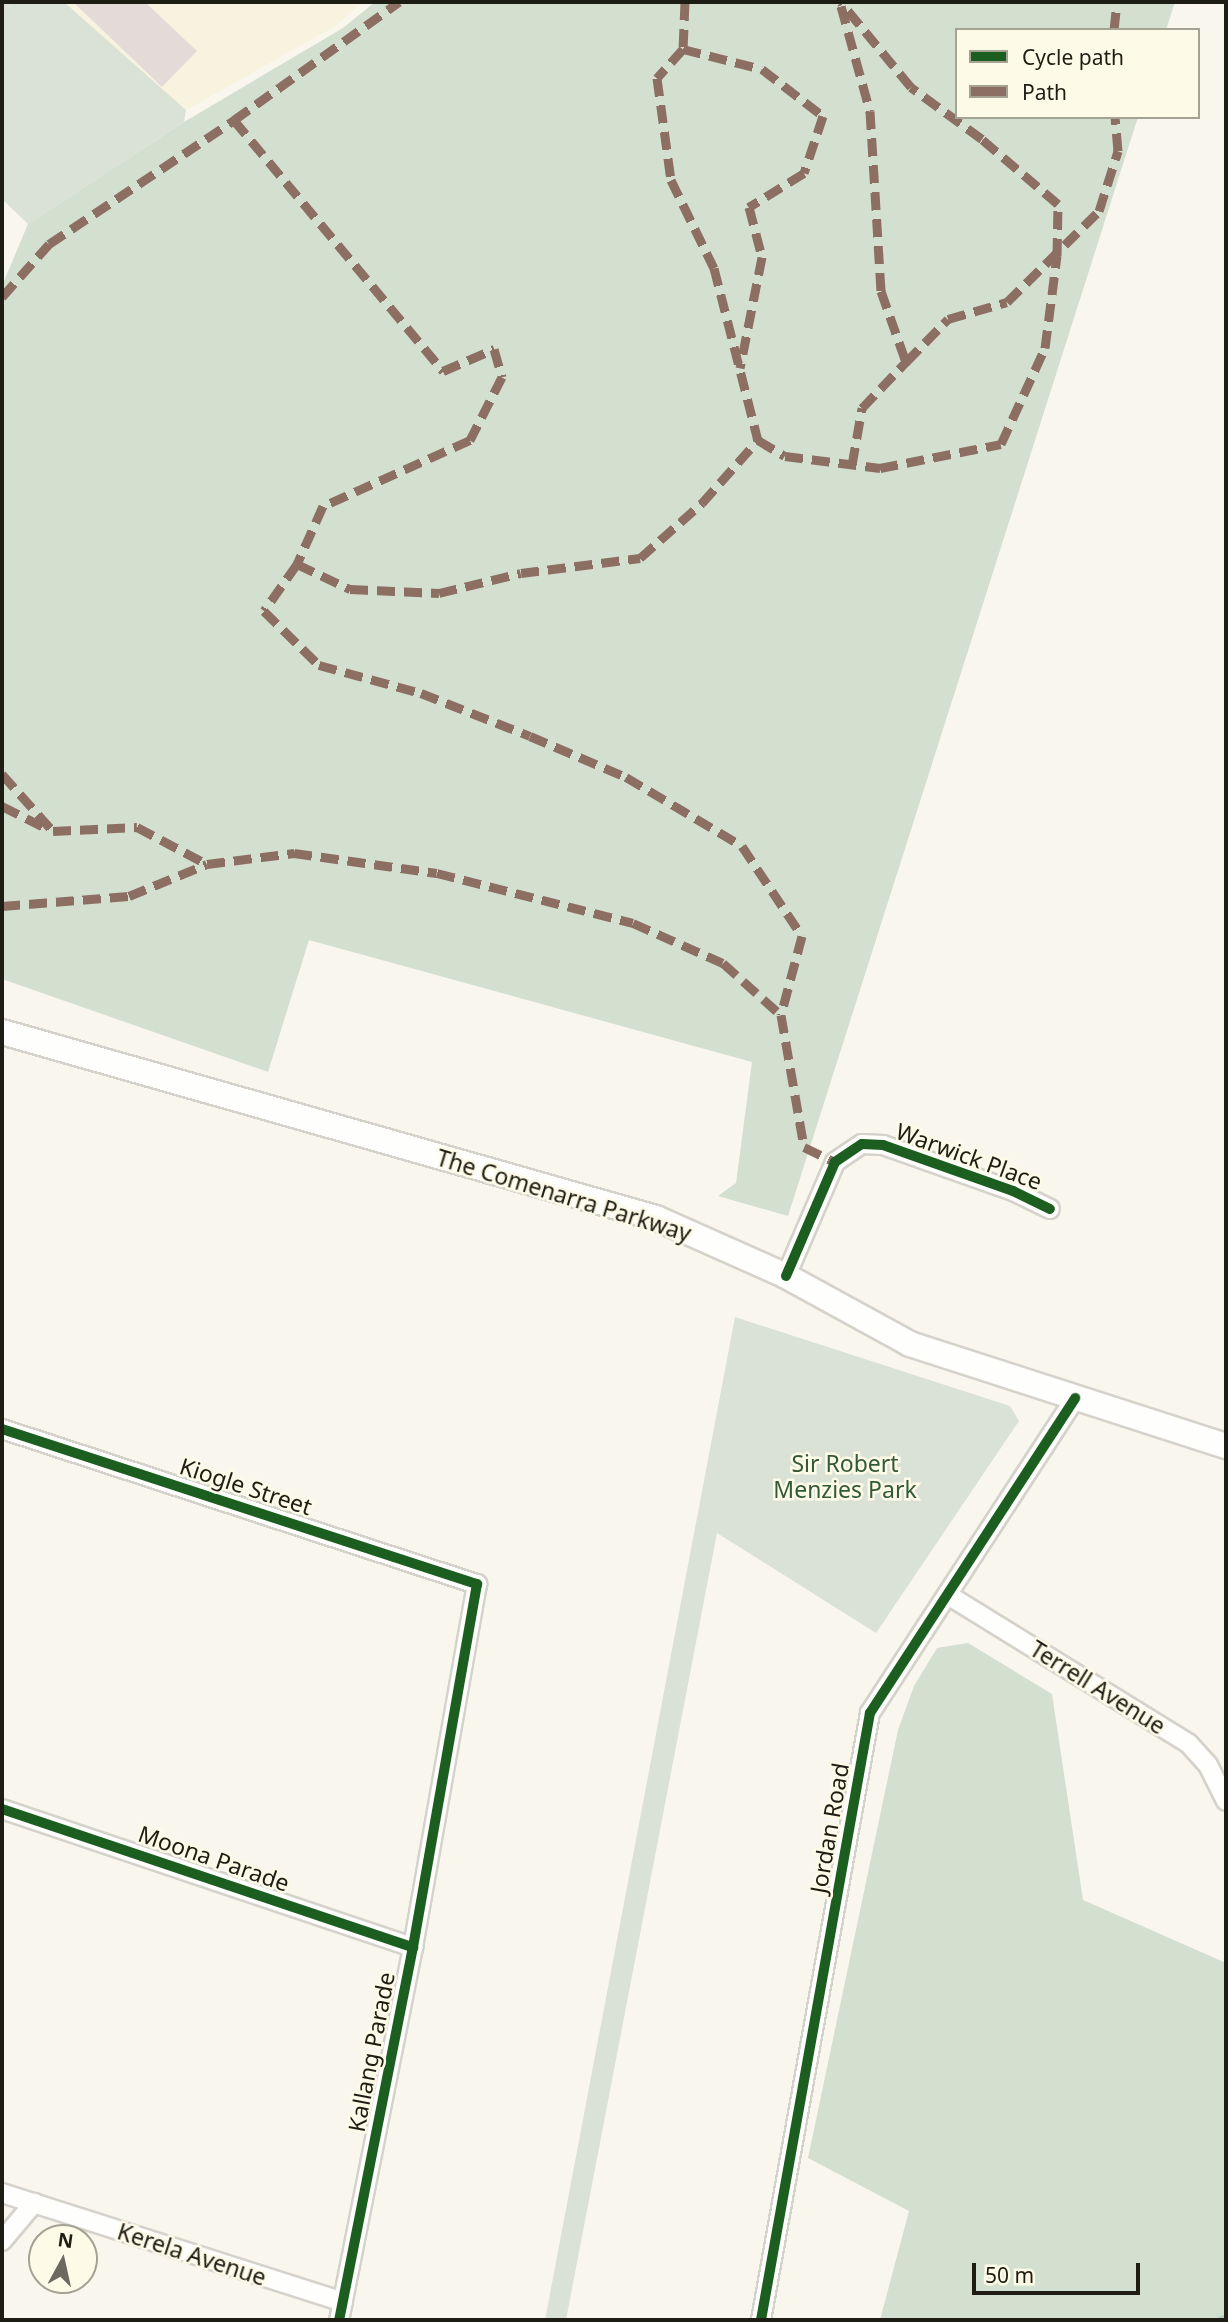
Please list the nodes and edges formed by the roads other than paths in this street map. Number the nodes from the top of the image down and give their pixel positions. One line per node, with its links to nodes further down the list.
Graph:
1 (2, 1032): 3 (main road, The Comenarra Parkway)
2 (1049, 1209): 3 (street, Warwick Place)
3 (786, 1276): 4 (main road, The Comenarra Parkway)
4 (1075, 1398): 6 (main road, The Comenarra Parkway); 8 (street, Jordan Road)
5 (2, 1429): 7 (street, Kiogle Street)
6 (1226, 1446)
7 (477, 1584): 11 (street, Kallang Parade)
8 (948, 1595): 9 (street, Terrell Avenue); 17 (street, Jordan Road)
9 (1226, 1801)
10 (2, 1809): 11 (street, Moona Parade)
11 (413, 1947): 15 (street, Kallang Parade)
12 (2, 2193): 13 (street, Kerela Avenue)
13 (34, 2203): 14 (street); 15 (street, Kerela Avenue)
14 (2, 2241)
15 (343, 2302): 16 (street, Kallang Parade)
16 (339, 2320)
17 (761, 2320)

